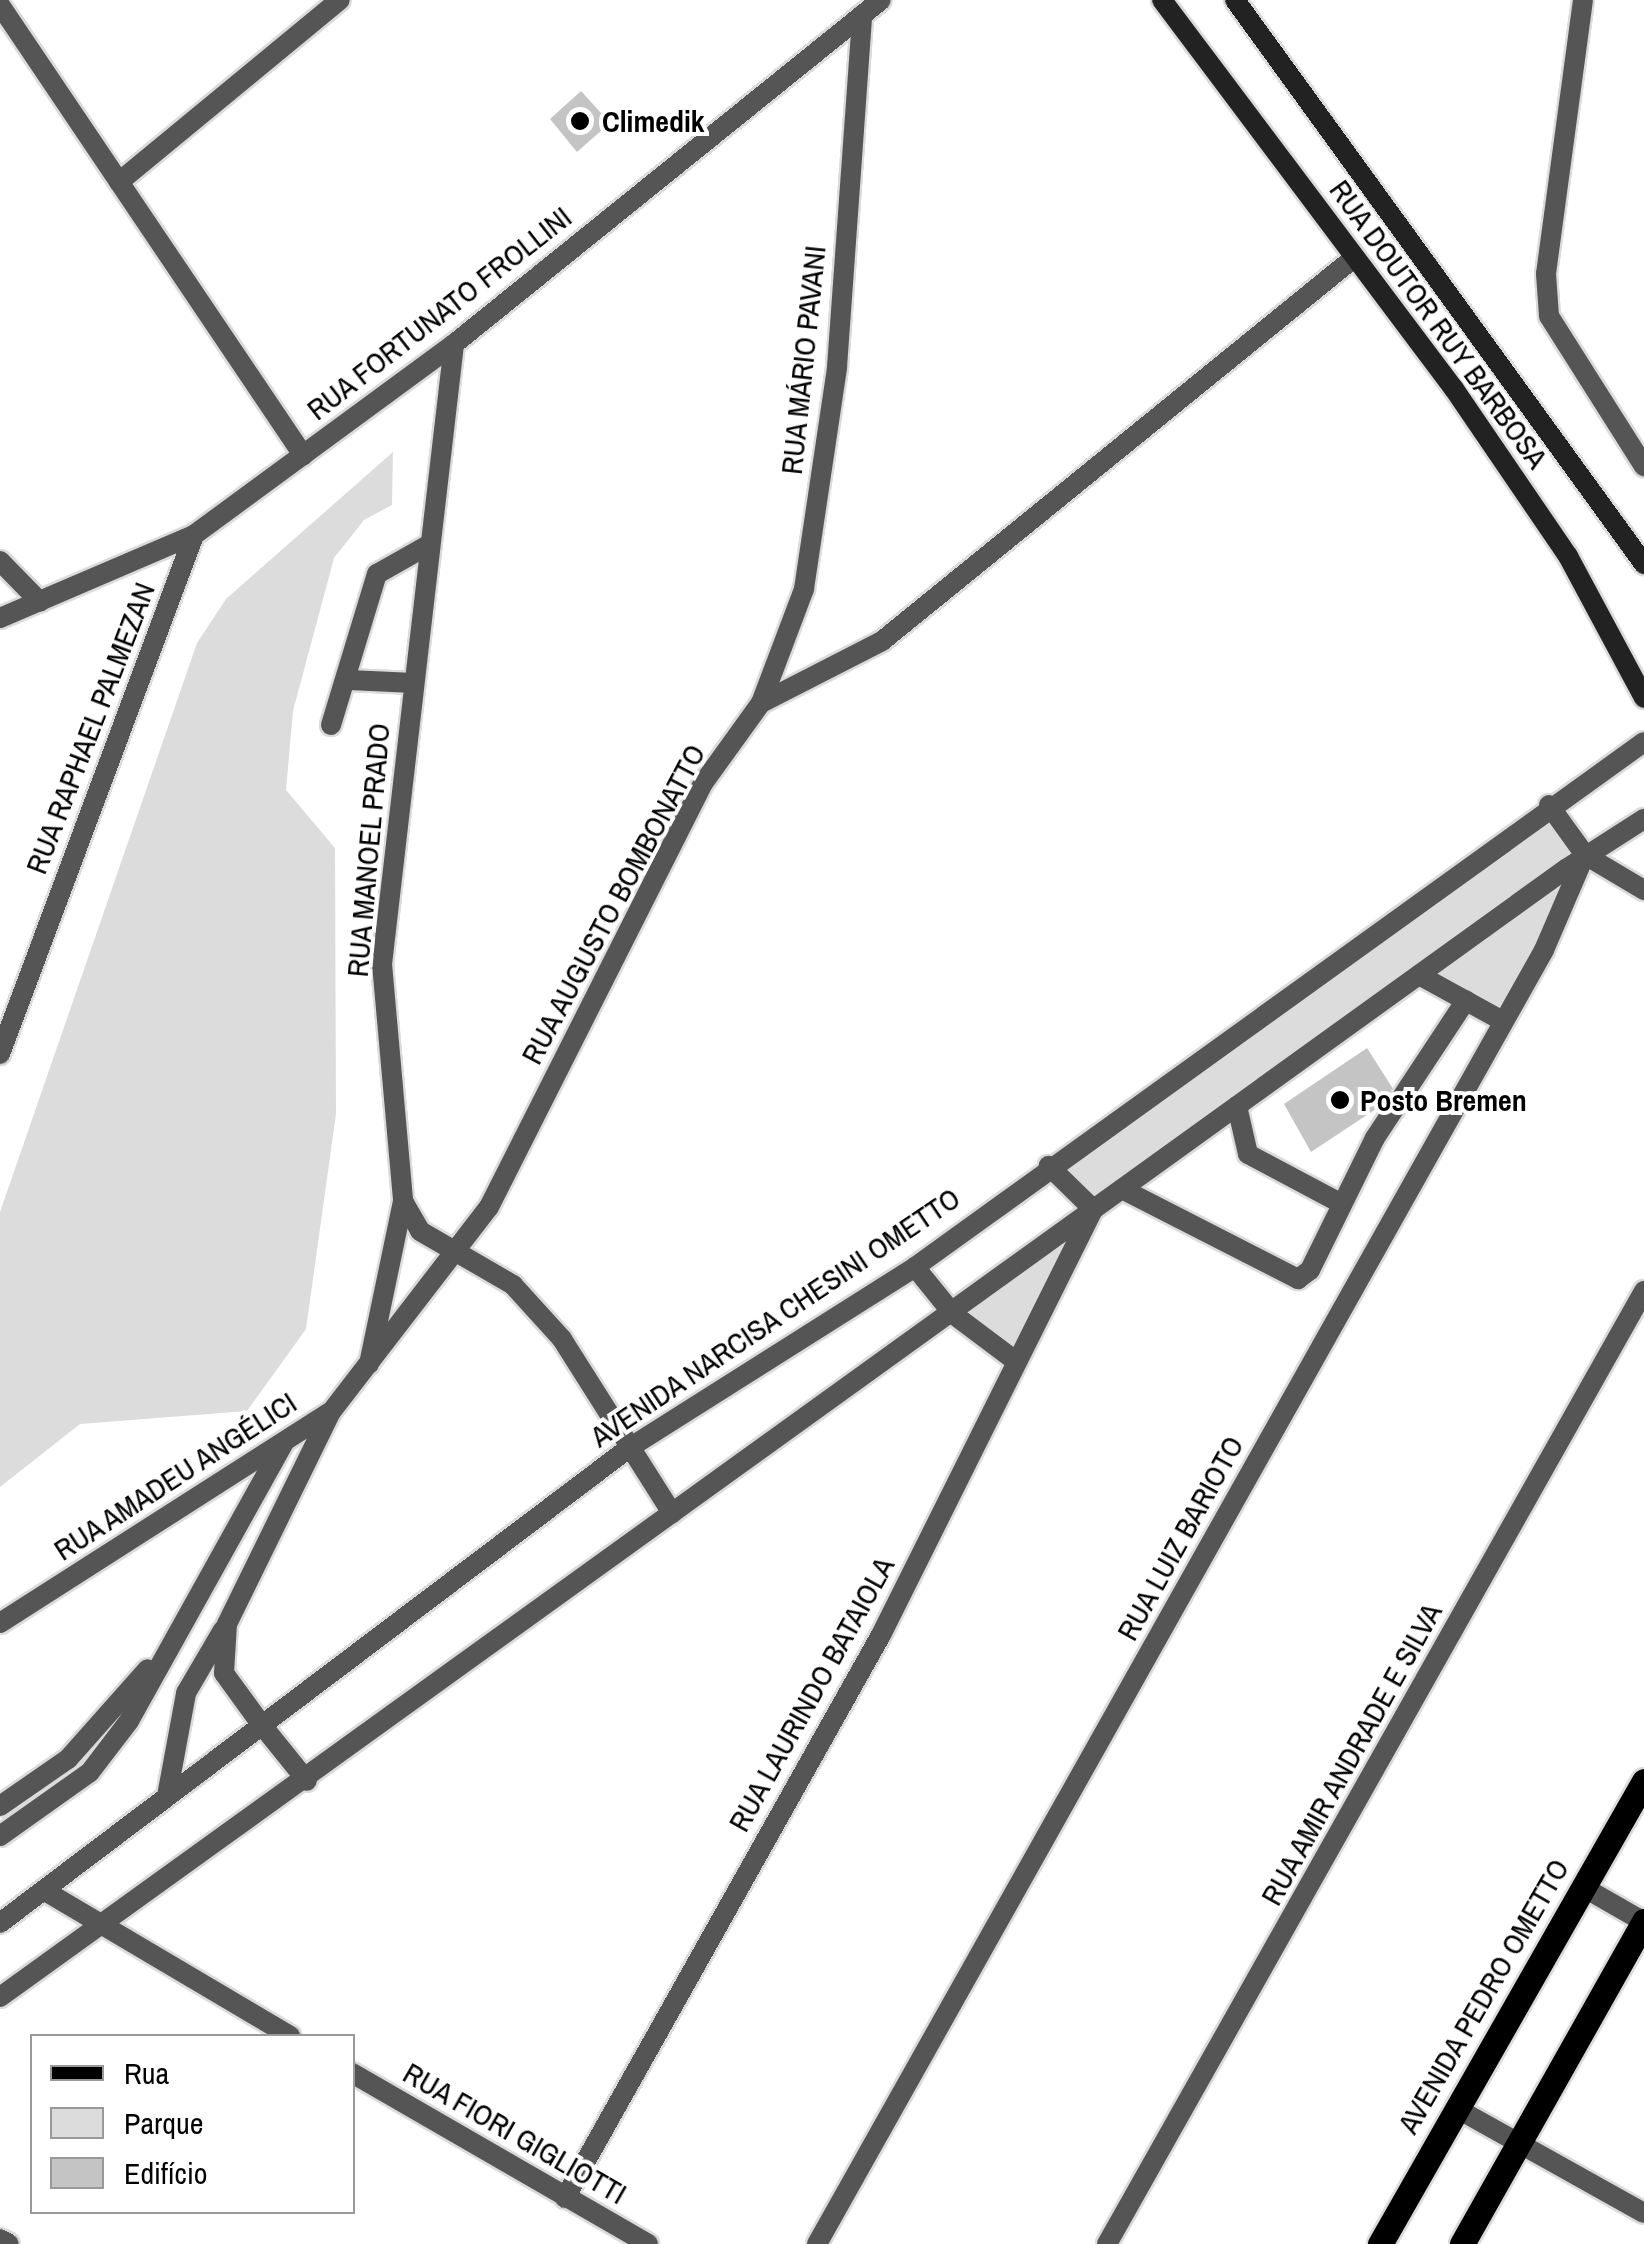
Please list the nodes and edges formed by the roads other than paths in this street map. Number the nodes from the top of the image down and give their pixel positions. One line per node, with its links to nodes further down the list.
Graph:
1 (340, 0): 8 (street)
2 (881, 0): 7 (street, RUA FORTUNATO FROLLINI)
3 (1162, 0): 9 (main road, RUA DOUTOR RUY BARBOSA)
4 (1235, 0): 16 (main road, RUA DOUTOR RUY BARBOSA)
5 (1583, 0): 12 (street)
6 (0, 5): 8 (street)
7 (862, 15): 10 (street, RUA FORTUNATO FROLLINI); 22 (street, RUA MÁRIO PAVANI)
8 (119, 182): 11 (street)
9 (1355, 257): 21 (main road, RUA DOUTOR RUY BARBOSA); 22 (street, RUA AUGUSTO BOMBONATTO)
10 (454, 344): 11 (street, RUA FORTUNATO FROLLINI); 14 (street, RUA MANOEL PRADO)
11 (303, 455): 13 (street, RUA FORTUNATO FROLLINI)
12 (1644, 466)
13 (194, 535): 17 (street, RUA FORTUNATO FROLLINI); 32 (street, RUA RAPHAEL PALMEZAN)
14 (430, 544): 19 (street); 20 (street, RUA MANOEL PRADO)
15 (0, 561): 17 (street)
16 (1644, 564)
17 (40, 602): 18 (street, RUA FORTUNATO FROLLINI)
18 (0, 618)
19 (348, 680): 20 (street); 23 (street)
20 (414, 683): 36 (street, RUA MANOEL PRADO)
21 (1644, 698)
22 (760, 703): 39 (street, RUA AUGUSTO BOMBONATTO)
23 (331, 725)
24 (1644, 742): 25 (street, AVENIDA NARCISA CHESINI OMETTO)
25 (1550, 805): 27 (street); 34 (street, AVENIDA NARCISA CHESINI OMETTO)
26 (1644, 819): 27 (street)
27 (1585, 855): 28 (street); 29 (street); 31 (street, RUA LUIZ BARIOTO)
28 (1644, 890)
29 (1419, 974): 30 (street); 33 (street)
30 (1466, 1000): 31 (street); 37 (street)
31 (1501, 1020): 74 (street, RUA LUIZ BARIOTO)
32 (0, 1054)
33 (1237, 1106): 35 (street); 37 (street)
34 (1049, 1166): 38 (street); 40 (street, AVENIDA NARCISA CHESINI OMETTO)
35 (1122, 1189): 37 (street); 38 (street)
36 (402, 1201): 39 (street); 44 (street, RUA MANOEL PRADO)
37 (1342, 1204)
38 (1092, 1209): 42 (street); 43 (street, RUA LAURINDO BATAIOLA)
39 (459, 1250): 44 (street, RUA AUGUSTO BOMBONATTO); 47 (street)
40 (915, 1267): 42 (street); 47 (street, AVENIDA NARCISA CHESINI OMETTO)
41 (1644, 1291): 75 (street, RUA AMIR ANDRADE E SILVA)
42 (953, 1314): 43 (street); 48 (street)
43 (1013, 1360): 69 (street, RUA LAURINDO BATAIOLA)
44 (368, 1364): 45 (street, RUA AUGUSTO BOMBONATTO)
45 (331, 1412): 46 (street, RUA AMADEU ANGÉLICI); 50 (street, RUA AUGUSTO BOMBONATTO)
46 (284, 1443): 49 (street, RUA AMADEU ANGÉLICI); 51 (street)
47 (629, 1448): 48 (street); 53 (street, AVENIDA NARCISA CHESINI OMETTO)
48 (672, 1513): 54 (street)
49 (0, 1623)
50 (227, 1624): 52 (street); 53 (street, RUA AUGUSTO BOMBONATTO)
51 (144, 1682): 52 (street); 57 (street); 58 (street)
52 (186, 1693): 56 (street)
53 (260, 1724): 54 (street, RUA AUGUSTO BOMBONATTO); 56 (street, AVENIDA NARCISA CHESINI OMETTO)
54 (307, 1781): 63 (street)
55 (1644, 1781): 59 (main road, AVENIDA PEDRO OMETTO)
56 (167, 1796): 60 (street, AVENIDA NARCISA CHESINI OMETTO)
57 (0, 1806)
58 (0, 1836)
59 (1582, 1887): 61 (street); 67 (main road, AVENIDA PEDRO OMETTO)
60 (45, 1891): 62 (street, AVENIDA NARCISA CHESINI OMETTO); 63 (street)
61 (1644, 1922): 68 (main road)
62 (0, 1923)
63 (103, 1926): 64 (street); 65 (street)
64 (0, 1996)
65 (287, 2034)
66 (355, 2075): 69 (street, RUA FIORI GIGLIOTTI)
67 (1456, 2108): 68 (street); 76 (main road, AVENIDA PEDRO OMETTO)
68 (1519, 2143): 70 (street); 77 (main road)
69 (565, 2198): 73 (street, RUA FIORI GIGLIOTTI)
70 (1644, 2213)
71 (0, 2239): 72 (street)
72 (9, 2244)
73 (648, 2244)
74 (817, 2244)
75 (1108, 2244)
76 (1380, 2244)
77 (1462, 2244)

